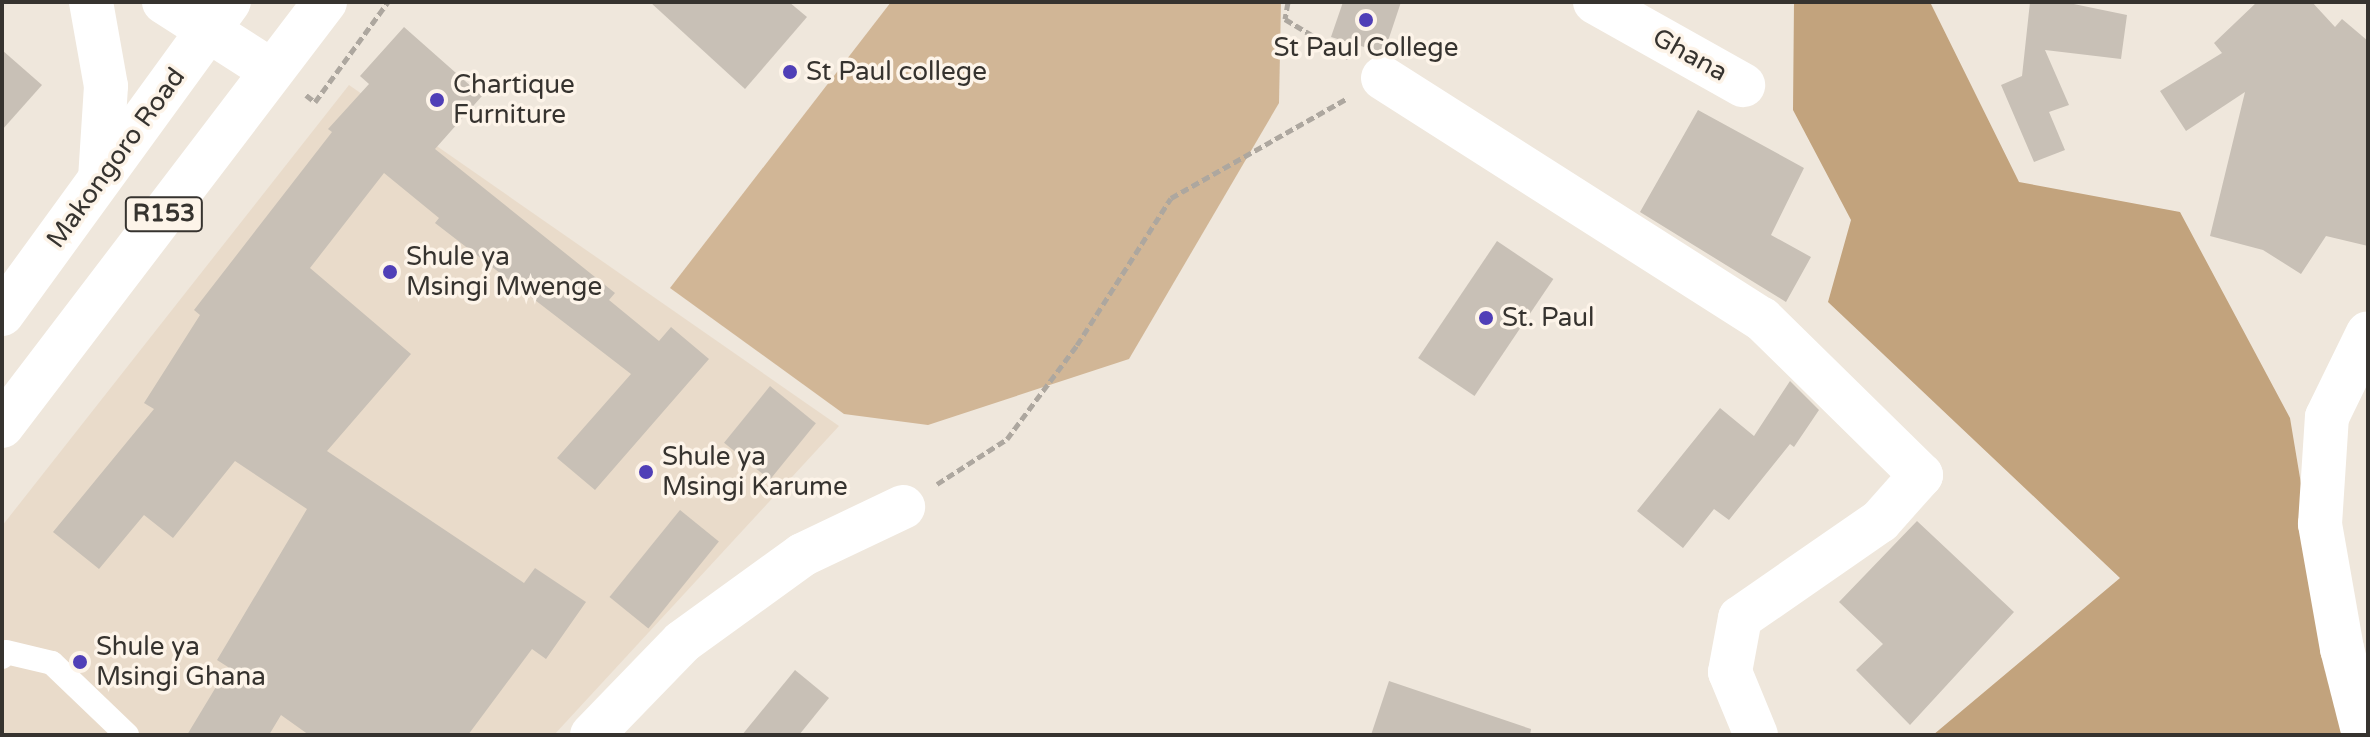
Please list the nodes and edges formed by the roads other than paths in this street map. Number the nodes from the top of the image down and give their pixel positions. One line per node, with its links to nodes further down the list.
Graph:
1 (91, 2): 9 (street)
2 (164, 2): 5 (street)
3 (325, 2): 6 (street, R153)
4 (1595, 2): 8 (street, Ghana)
5 (219, 16): 6 (street); 9 (street, Makongoro Road / R153)
6 (272, 71): 12 (street, R153)
7 (1383, 78): 15 (street)
8 (1743, 85)
9 (100, 178): 10 (street, Makongoro Road / R153)
10 (2, 314)
11 (2368, 333): 18 (street)
12 (2, 426)
13 (903, 507): 17 (street)
14 (2, 657): 16 (lane)
15 (1755, 730)
16 (127, 735)
17 (592, 735)
18 (2364, 735)

